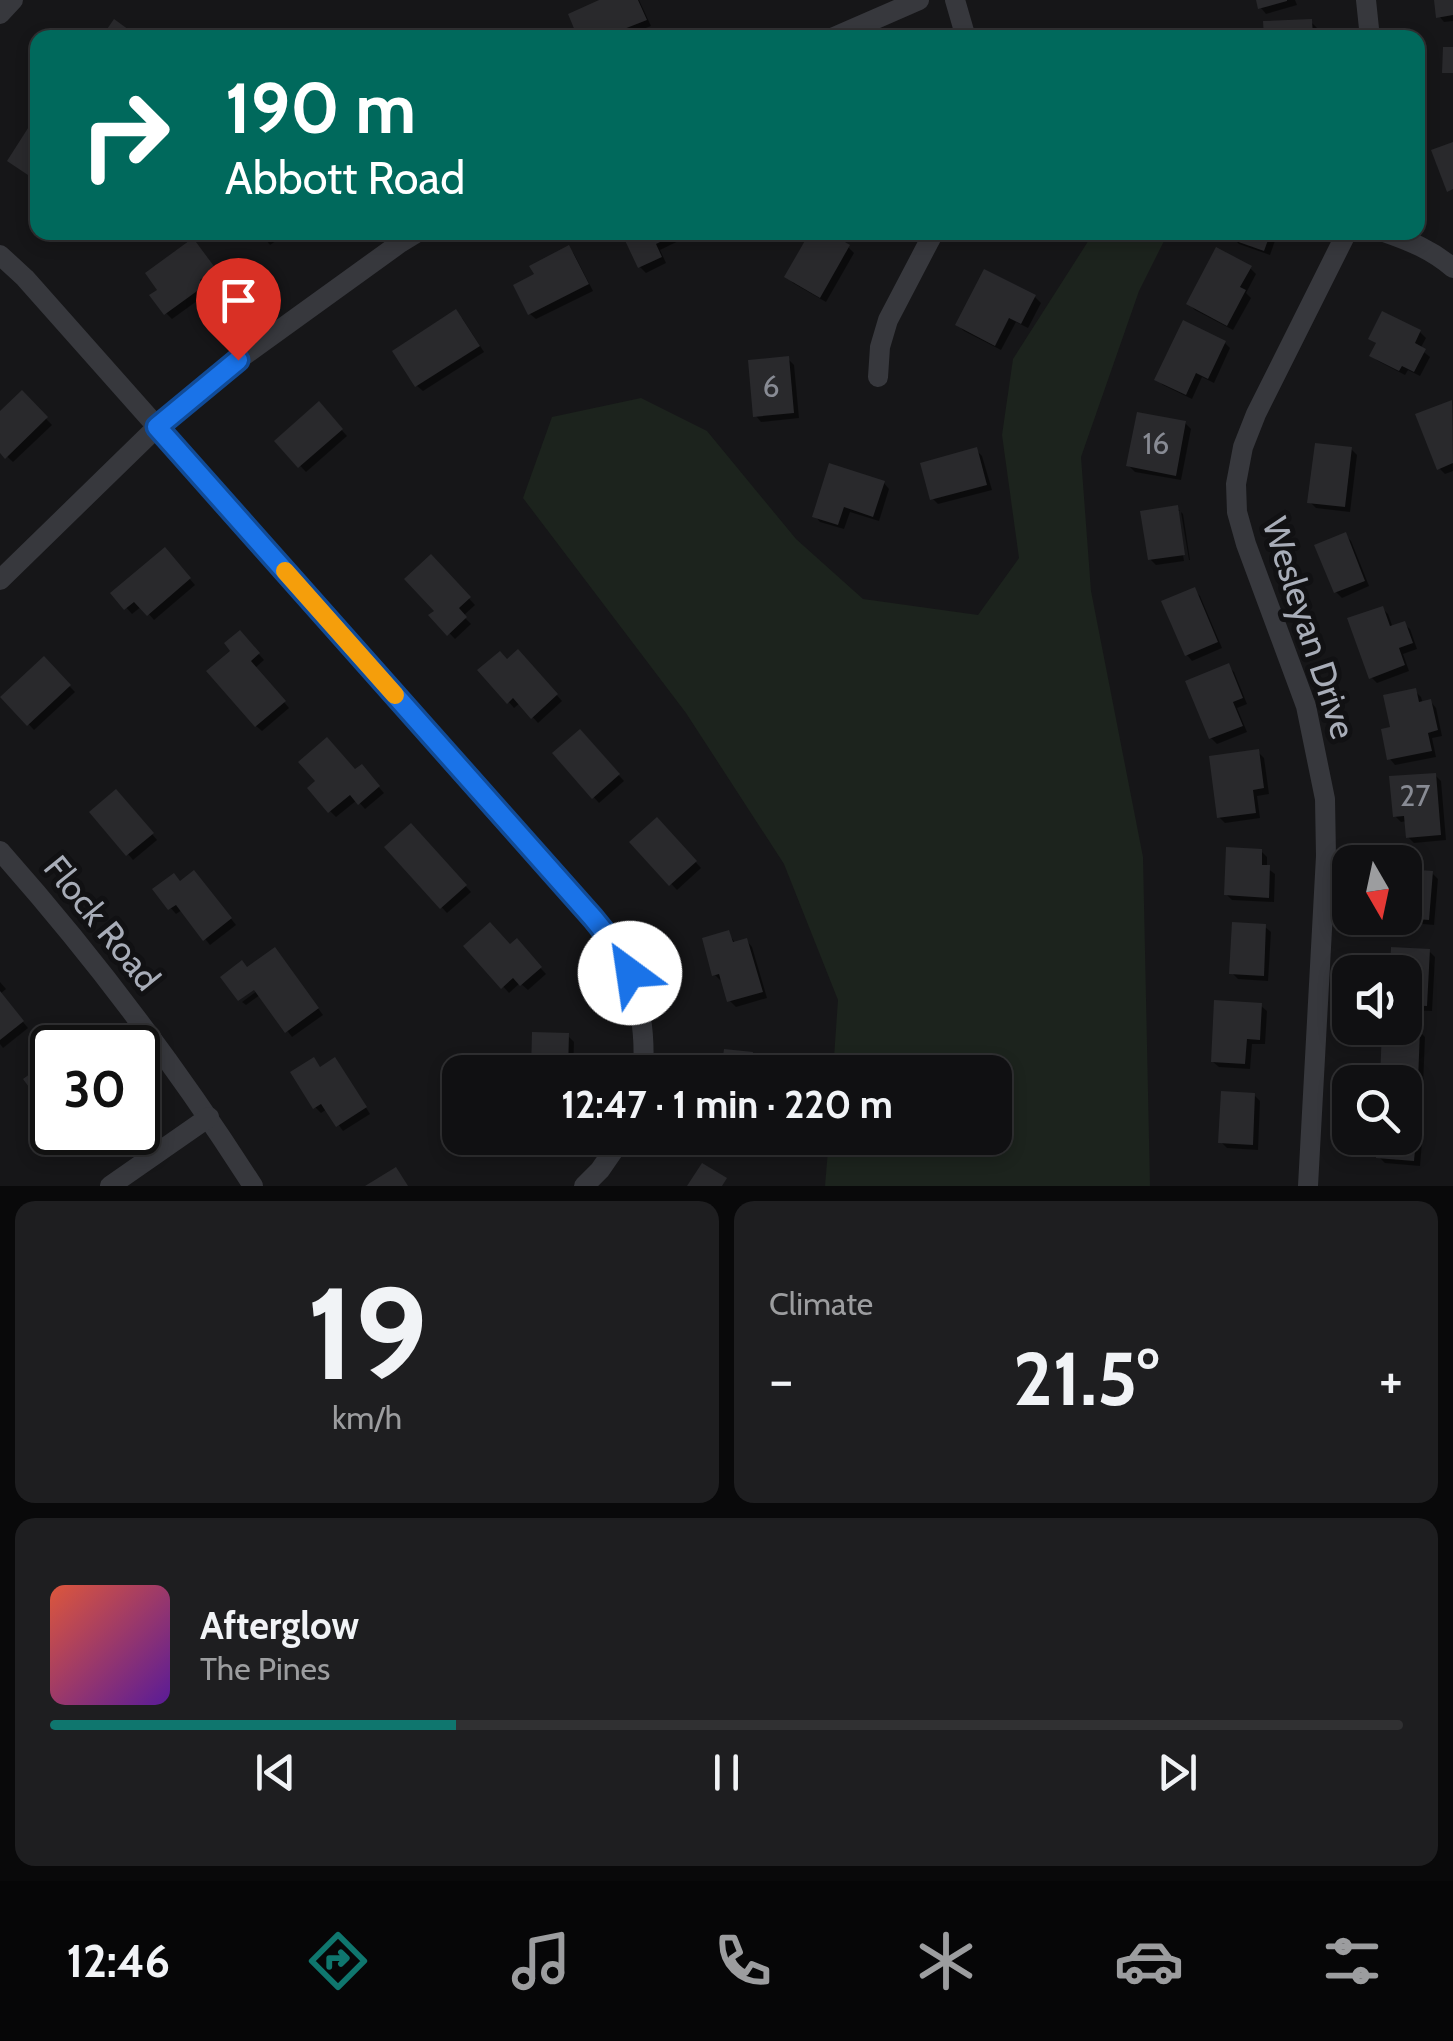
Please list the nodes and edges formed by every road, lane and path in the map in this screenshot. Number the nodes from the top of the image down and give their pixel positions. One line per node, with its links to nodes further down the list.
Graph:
1 (13, 0): 5 (street)
2 (919, 0): 6 (street)
3 (955, 0): 7 (street)
4 (1366, 0): 8 (street)
5 (0, 14)
6 (850, 30)
7 (964, 30)
8 (1369, 30)
9 (405, 240): 16 (street)
10 (930, 240): 15 (street)
11 (1342, 240): 25 (street, Wesleyan Drive)
12 (1407, 240): 14 (street)
13 (0, 255): 16 (street)
14 (1453, 268)
15 (878, 377)
16 (157, 427): 17 (street); 19 (street)
17 (0, 580)
18 (0, 850): 20 (street, Flock Road)
19 (644, 1055)
20 (209, 1117): 22 (street); 23 (street, Flock Road)
21 (610, 1155): 24 (street)
22 (110, 1186)
23 (253, 1186)
24 (584, 1186)
25 (1308, 1186)

